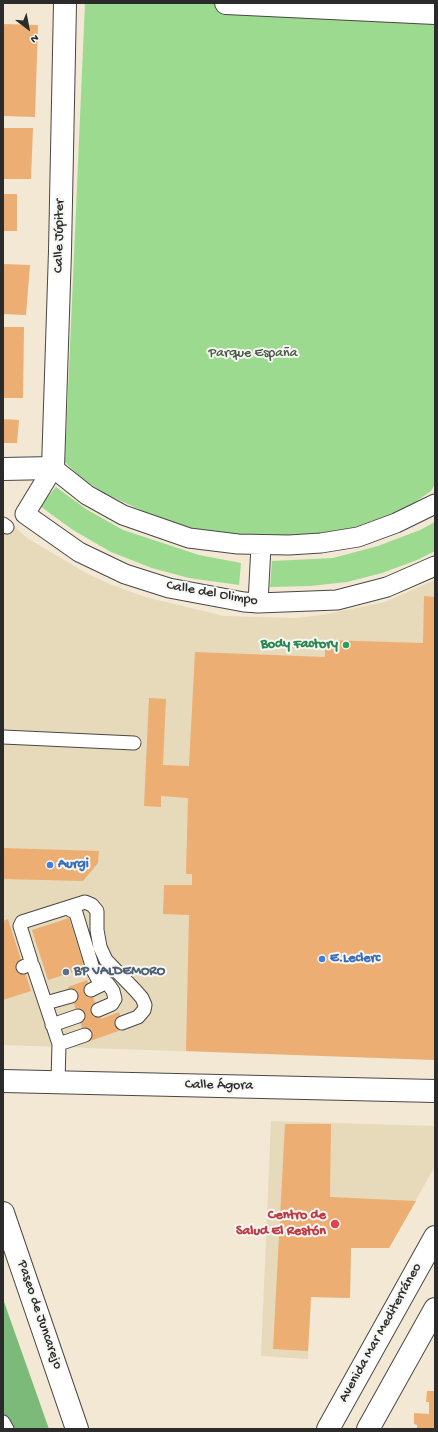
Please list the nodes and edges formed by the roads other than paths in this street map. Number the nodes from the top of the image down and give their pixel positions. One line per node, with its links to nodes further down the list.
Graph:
1 (65, 3): 4 (street, Calle Júpiter)
2 (226, 3): 3 (street)
3 (435, 13)
4 (53, 468): 5 (street); 7 (street); 9 (street, Calle del Olimpo)
5 (3, 469)
6 (435, 504): 7 (street)
7 (260, 546): 9 (street)
8 (435, 566): 9 (street, Calle del Olimpo)
9 (258, 603)
10 (3, 737): 11 (lane)
11 (134, 743)
12 (67, 908): 13 (lane); 16 (lane); 19 (lane)
13 (94, 972): 14 (lane); 17 (lane)
14 (91, 990)
15 (71, 996): 16 (lane)
16 (46, 1003): 20 (lane)
17 (98, 1010)
18 (78, 1016): 20 (lane)
19 (122, 1023)
20 (52, 1025): 22 (lane)
21 (85, 1036): 22 (lane)
22 (59, 1044): 24 (lane)
23 (3, 1081): 24 (street, Calle Ágora)
24 (58, 1082): 25 (street, Calle Ágora)
25 (435, 1090)
26 (3, 1213): 30 (street, Paseo de Juncarejo)
27 (435, 1237): 32 (street, Avenida Mar Mediterráneo)
28 (435, 1308): 33 (street)
29 (3, 1422): 31 (lane)
30 (77, 1425)
31 (7, 1429)
32 (328, 1429)
33 (368, 1429)

